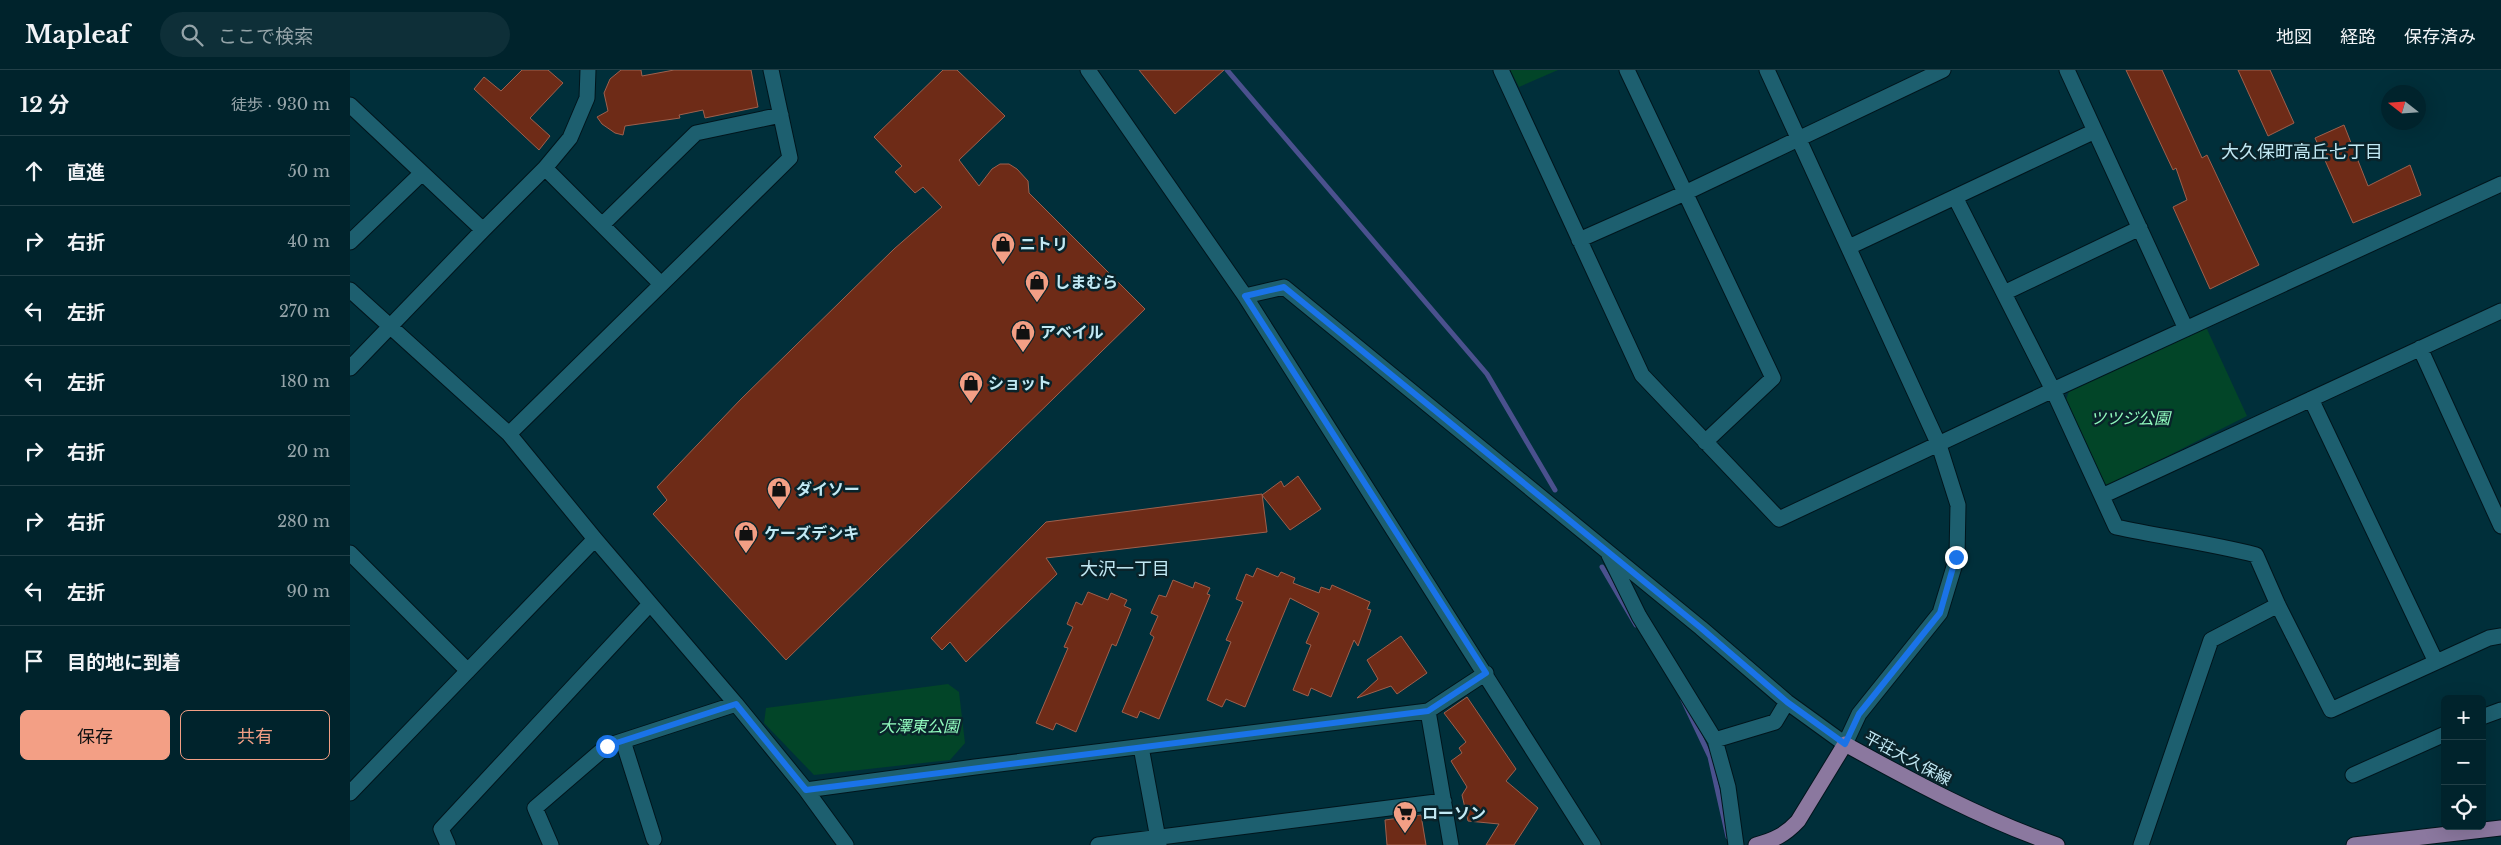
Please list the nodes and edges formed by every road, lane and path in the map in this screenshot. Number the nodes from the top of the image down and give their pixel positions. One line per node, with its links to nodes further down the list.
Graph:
1 (588, 70): 13 (street)
2 (771, 70): 10 (street)
3 (1088, 70): 27 (street)
4 (1500, 70): 21 (street)
5 (1627, 70): 16 (street)
6 (1767, 70): 12 (street)
7 (1943, 70): 12 (street)
8 (2067, 70): 11 (street)
9 (350, 105): 14 (street)
10 (781, 115): 18 (street); 24 (street)
11 (2095, 131): 17 (street); 19 (street)
12 (1798, 137): 16 (street); 23 (street)
13 (545, 168): 18 (street); 20 (street)
14 (422, 173): 20 (street); 22 (street)
15 (2501, 184): 30 (street)
16 (1685, 193): 21 (street); 36 (street)
17 (1956, 196): 23 (street); 26 (street)
18 (602, 225): 24 (street)
19 (2140, 228): 26 (street); 30 (street)
20 (483, 230): 29 (street)
21 (1579, 240): 36 (street)
22 (350, 242)
23 (1849, 247): 37 (street)
24 (660, 283): 35 (street)
25 (350, 290): 29 (street)
26 (2004, 293): 33 (street)
27 (1245, 296): 41 (street); 48 (street)
28 (2501, 311): 31 (street)
29 (391, 326): 32 (street); 35 (street)
30 (2186, 329): 33 (street)
31 (2420, 348): 34 (street); 39 (street)
32 (350, 368)
33 (2053, 390): 37 (street); 38 (street)
34 (2311, 399): 38 (street); 46 (street)
35 (509, 434): 40 (street)
36 (1705, 442): 37 (street)
37 (1939, 445): 57 (street)
38 (2102, 496): 44 (street)
39 (2501, 526)
40 (595, 538): 43 (street); 47 (street)
41 (1607, 551): 49 (street); 55 (street)
42 (350, 553): 47 (street)
43 (650, 604): 50 (street); 66 (street)
44 (2278, 605): 46 (street); 75 (street)
45 (2501, 636): 46 (street)
46 (2436, 662)
47 (468, 671): 61 (street)
48 (1486, 673): 52 (street); 71 (street)
49 (1787, 702): 55 (street); 57 (street)
50 (736, 704): 56 (street); 60 (street)
51 (2501, 710): 53 (street)
52 (1428, 711): 58 (street); 62 (street)
53 (2486, 716)
54 (2441, 736): 59 (street)
55 (1715, 740): 72 (street)
56 (623, 741): 65 (street); 67 (street)
57 (1845, 744): 73 (main road, 平荘大久保線); 74 (main road, 平荘大久保線)
58 (1141, 747): 60 (street); 64 (street)
59 (2353, 775)
60 (806, 790): 68 (street)
61 (350, 792)
62 (1444, 801): 64 (street); 70 (street)
63 (2501, 828): 76 (main road)
64 (1158, 840): 69 (street)
65 (650, 843)
66 (448, 845)
67 (551, 845)
68 (846, 845)
69 (1098, 845)
70 (1451, 845)
71 (1593, 845)
72 (1736, 845)
73 (1756, 845)
74 (2056, 845)
75 (2141, 845)
76 (2354, 845)

